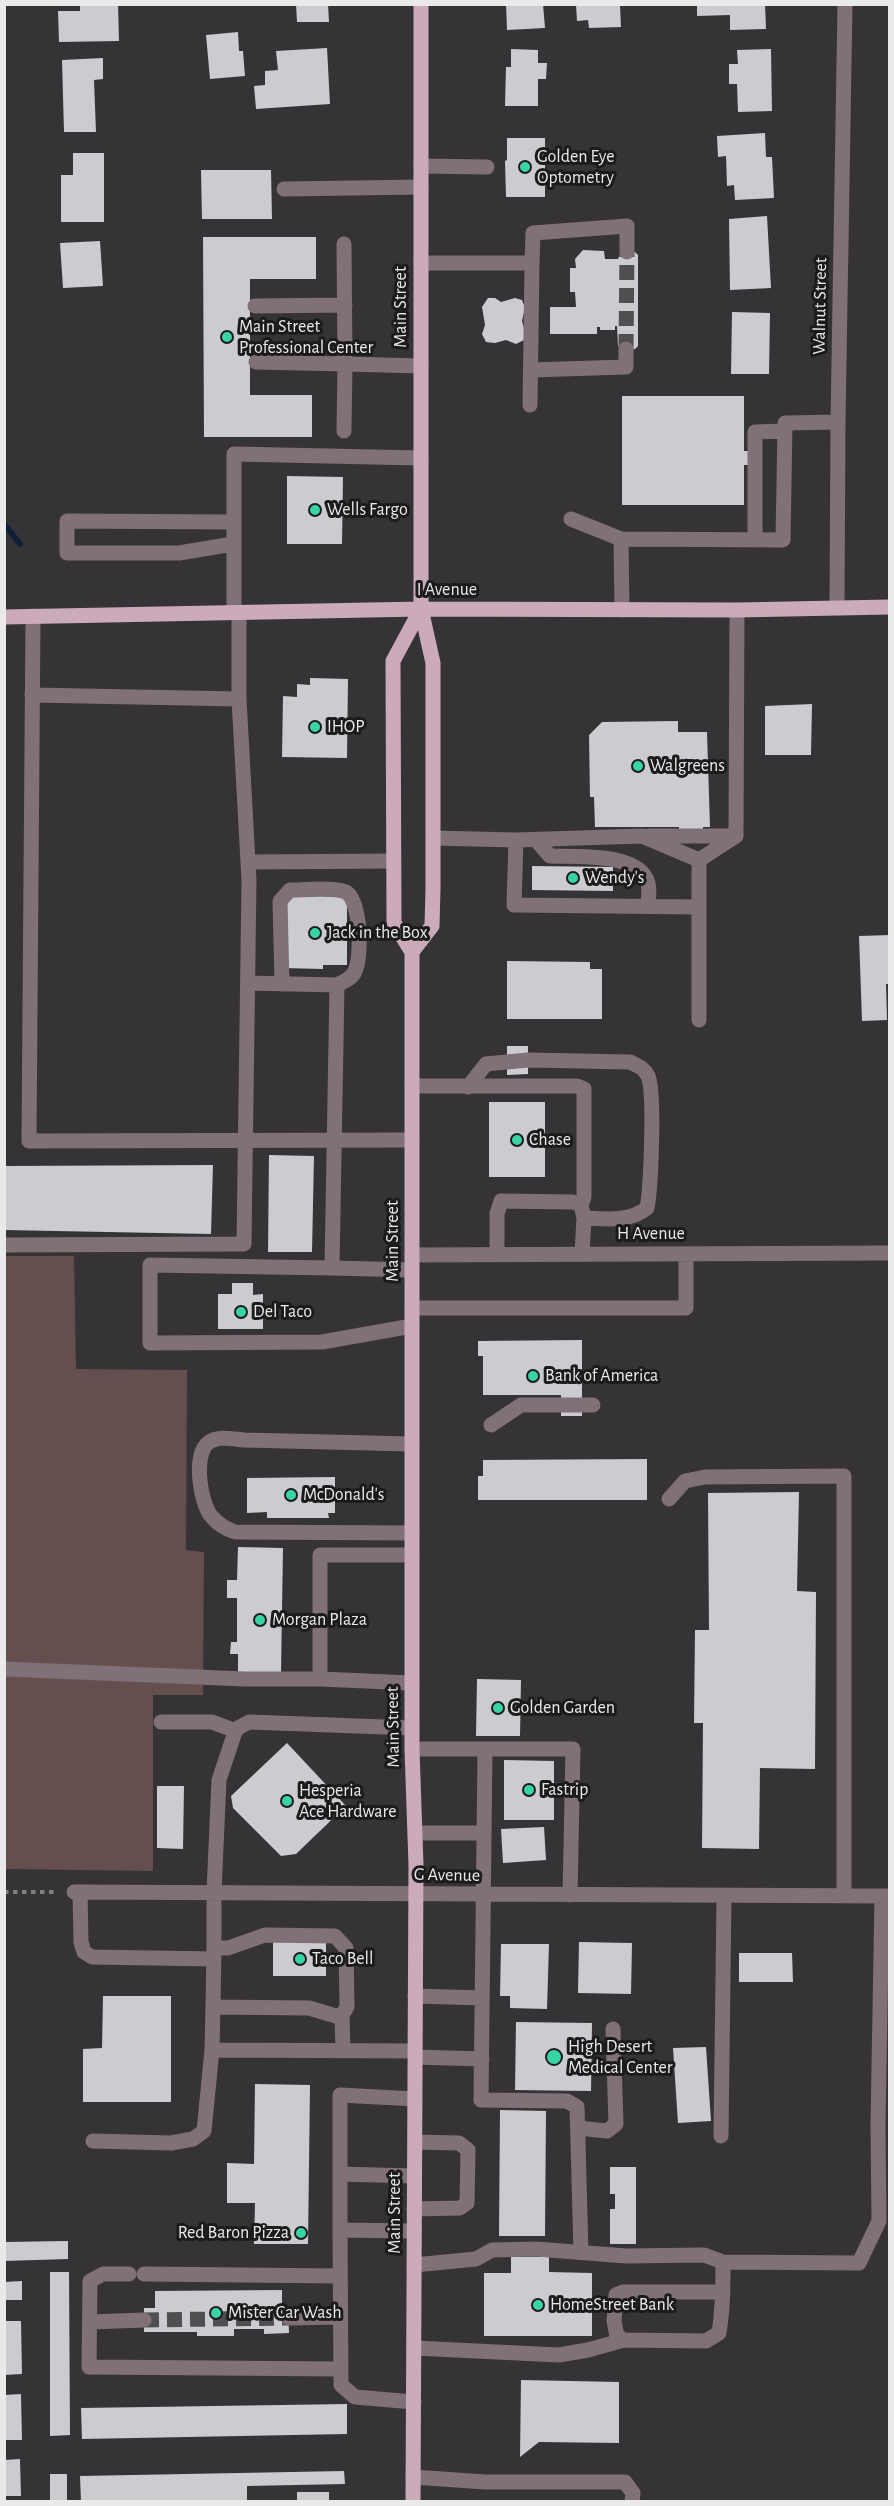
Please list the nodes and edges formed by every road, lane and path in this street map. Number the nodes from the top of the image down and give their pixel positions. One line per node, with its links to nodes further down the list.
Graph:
1 (421, 4): 3 (main road, Main Street)
2 (845, 4): 19 (street, Walnut Street)
3 (421, 166): 4 (street); 5 (main road, Main Street)
4 (487, 167)
5 (421, 187): 6 (street); 9 (main road, Main Street)
6 (284, 189)
7 (344, 244): 11 (street)
8 (627, 252): 10 (street)
9 (421, 262): 10 (street); 16 (main road, Main Street)
10 (532, 263): 17 (street)
11 (345, 304): 12 (street); 15 (street)
12 (255, 306)
13 (626, 349): 17 (street)
14 (256, 362): 15 (street)
15 (345, 364): 16 (street); 20 (street)
16 (421, 366): 22 (main road, Main Street)
17 (531, 370): 18 (street)
18 (530, 405)
19 (838, 422): 21 (street); 29 (street, Walnut Street)
20 (344, 431)
21 (784, 431): 26 (street); 26 (street)
22 (421, 458): 24 (street); 30 (main road, Main Street)
23 (571, 519): 25 (street)
24 (233, 522): 27 (street); 27 (street)
25 (621, 539): 26 (street); 31 (street)
26 (755, 539)
27 (233, 544): 33 (street)
28 (890, 607): 29 (main road, I Avenue)
29 (837, 608): 32 (main road, I Avenue)
30 (421, 609): 31 (main road, I Avenue); 33 (main road, I Avenue); 40 (main road, Main Street); 44 (main road, Main Street)
31 (622, 610): 32 (main road, I Avenue)
32 (737, 610): 39 (street)
33 (236, 613): 34 (main road, I Avenue); 37 (street)
34 (33, 616): 35 (main road, I Avenue); 36 (street)
35 (4, 617)
36 (32, 695): 37 (street); 56 (street)
37 (240, 699): 45 (street)
38 (642, 836): 39 (street); 42 (street); 43 (street)
39 (736, 836): 43 (street)
40 (433, 838): 41 (street); 48 (main road, Main Street)
41 (516, 840): 42 (street); 46 (street)
42 (536, 840): 46 (street)
43 (699, 860): 47 (street)
44 (393, 861): 45 (street); 48 (main road, Main Street)
45 (248, 862): 49 (street)
46 (648, 906): 47 (street)
47 (699, 907): 52 (street)
48 (412, 952): 53 (main road, Main Street)
49 (248, 983): 50 (street); 56 (street)
50 (282, 984): 51 (street); 51 (street)
51 (337, 985): 55 (street)
52 (699, 1020)
53 (412, 1086): 54 (street); 57 (main road, Main Street)
54 (468, 1087): 58 (street); 58 (street)
55 (336, 1139): 56 (street); 57 (street); 65 (street)
56 (247, 1140): 59 (street)
57 (412, 1140): 64 (main road, Main Street)
58 (583, 1211): 61 (street); 62 (street)
59 (4, 1245)
60 (890, 1253): 63 (street, H Avenue)
61 (497, 1254): 62 (street, H Avenue); 64 (street, H Avenue)
62 (582, 1254): 63 (street, H Avenue)
63 (686, 1254): 66 (street)
64 (412, 1263): 65 (street, H Avenue); 66 (main road, Main Street)
65 (332, 1268): 67 (street, H Avenue)
66 (412, 1308): 67 (main road, Main Street)
67 (412, 1326): 70 (main road, Main Street)
68 (592, 1405): 69 (street)
69 (491, 1425)
70 (412, 1444): 72 (main road, Main Street); 72 (street)
71 (669, 1499): 91 (street)
72 (412, 1533): 73 (main road, Main Street)
73 (412, 1555): 75 (street); 76 (main road, Main Street)
74 (4, 1669): 75 (street)
75 (320, 1680): 76 (street)
76 (412, 1683): 78 (main road, Main Street)
77 (161, 1722): 79 (street)
78 (412, 1728): 79 (street); 80 (main road, Main Street)
79 (236, 1731): 86 (street)
80 (412, 1749): 81 (street); 82 (main road, Main Street)
81 (485, 1750): 83 (street); 89 (street)
82 (416, 1833): 83 (street); 87 (main road, Main Street)
83 (484, 1833): 88 (street)
84 (4, 1892): 85 (path)
85 (77, 1892): 86 (street, G Avenue); 93 (street)
86 (214, 1892): 87 (street, G Avenue); 93 (street)
87 (416, 1894): 88 (street, G Avenue); 94 (main road, Main Street)
88 (483, 1895): 89 (street, G Avenue); 95 (street)
89 (570, 1895): 90 (street, G Avenue)
90 (724, 1896): 91 (street, G Avenue); 106 (street)
91 (844, 1896): 92 (street, G Avenue)
92 (886, 1896): 96 (street)
93 (219, 1952): 97 (street); 98 (street)
94 (415, 1996): 95 (street); 102 (main road, Main Street)
95 (482, 1998): 103 (street)
96 (885, 2006): 112 (street)
97 (213, 2007): 98 (street); 100 (street)
98 (345, 2011): 101 (street)
99 (613, 2029): 105 (street)
100 (212, 2050): 101 (street); 107 (street)
101 (344, 2051): 102 (street)
102 (415, 2054): 103 (street); 104 (main road, Main Street)
103 (482, 2059): 105 (street)
104 (415, 2099): 108 (main road, Main Street); 109 (street)
105 (578, 2128): 115 (street)
106 (722, 2136)
107 (93, 2141)
108 (415, 2142): 110 (main road, Main Street); 111 (street)
109 (340, 2174): 110 (street); 113 (street)
110 (414, 2176): 111 (main road, Main Street)
111 (414, 2209): 114 (main road, Main Street)
112 (884, 2226): 116 (street)
113 (340, 2230): 114 (street); 118 (street)
114 (414, 2231): 117 (main road, Main Street)
115 (581, 2252): 116 (street); 117 (street)
116 (723, 2262): 119 (street)
117 (414, 2265): 125 (main road, Main Street)
118 (340, 2276): 120 (street); 123 (street)
119 (723, 2292): 124 (street); 124 (street)
120 (340, 2317): 121 (street); 126 (street)
121 (289, 2318)
122 (144, 2320): 123 (street)
123 (90, 2322): 126 (street)
124 (624, 2340): 125 (street)
125 (414, 2348): 127 (main road, Main Street)
126 (341, 2369): 127 (street)
127 (414, 2402): 128 (main road, Main Street)
128 (413, 2477): 129 (main road, Main Street); 130 (street)
129 (413, 2502)
130 (633, 2502)

